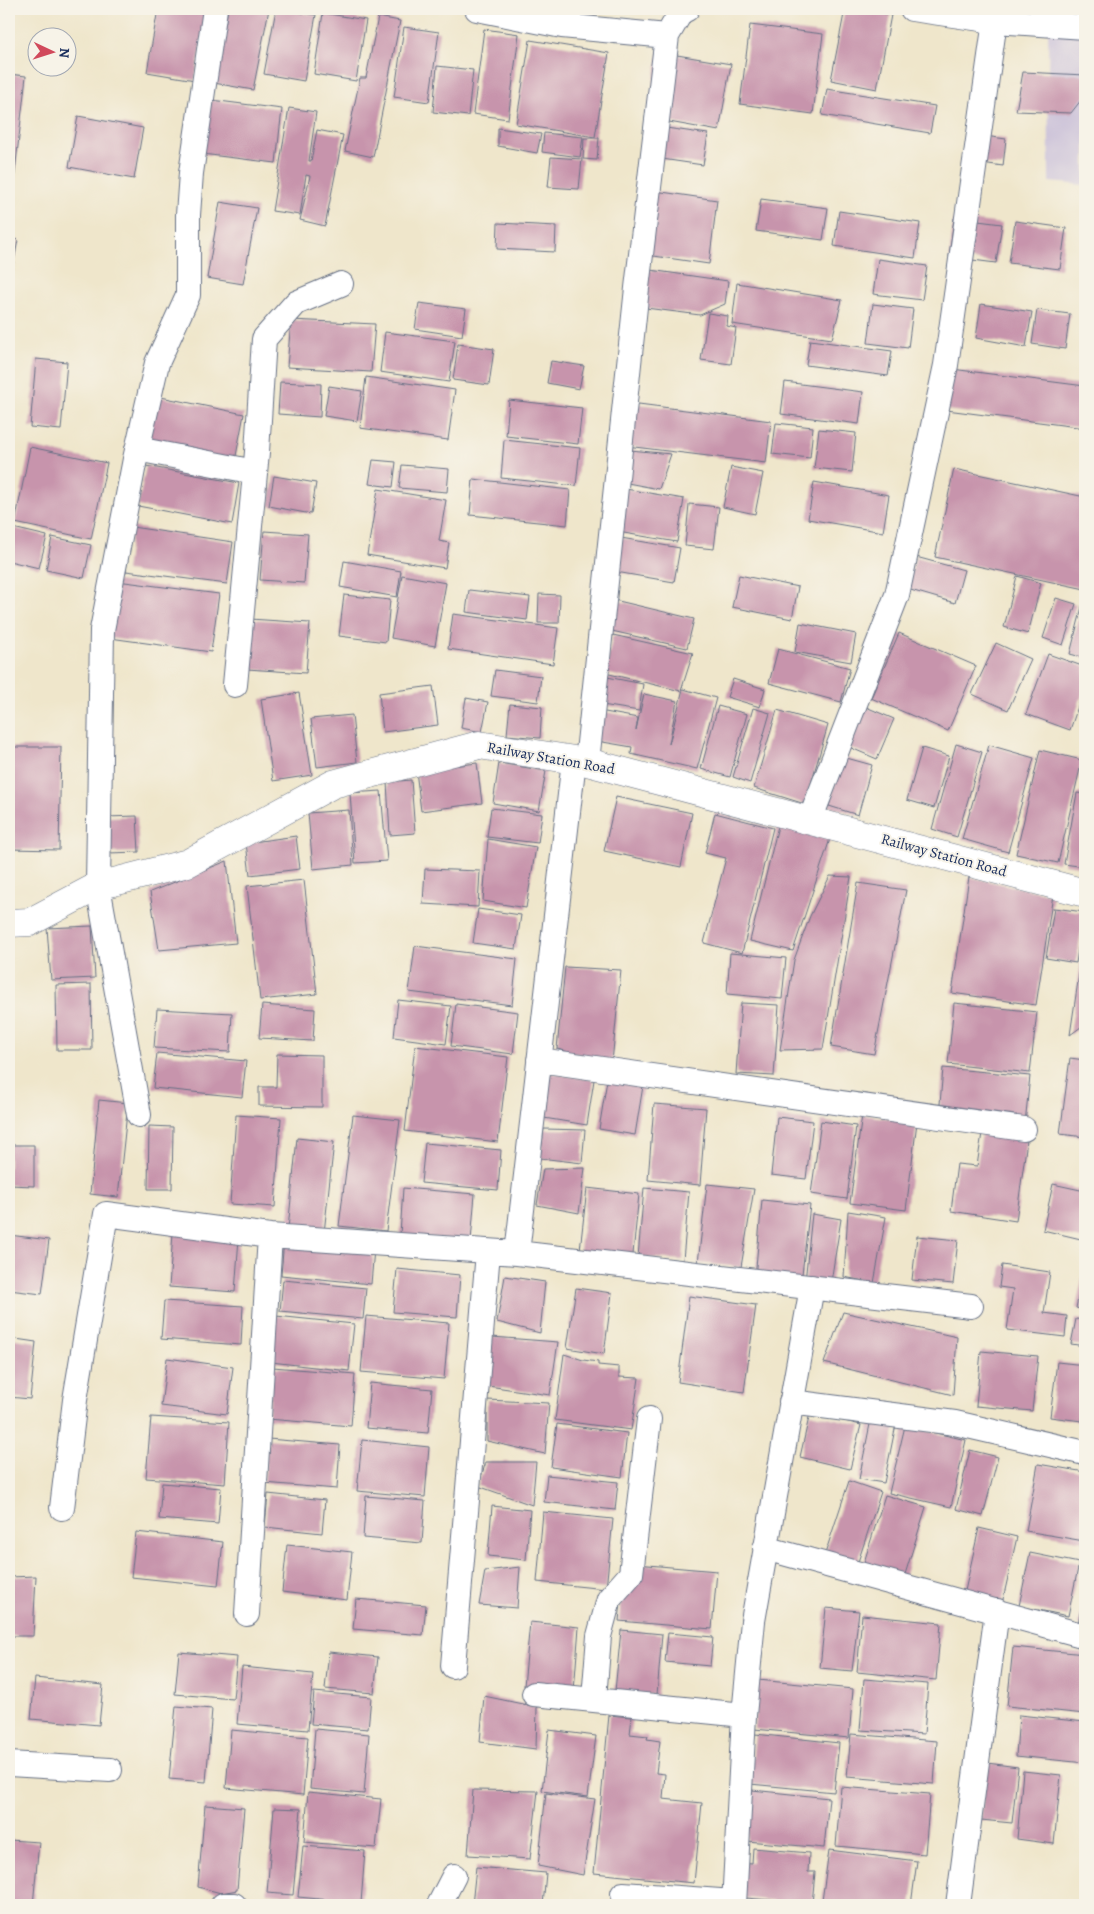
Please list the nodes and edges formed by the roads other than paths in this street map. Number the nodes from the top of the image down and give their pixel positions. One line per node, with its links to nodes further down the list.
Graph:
1 (215, 9): 10 (street)
2 (477, 9): 5 (street)
3 (687, 9): 8 (street)
4 (912, 9): 6 (street)
5 (562, 18): 8 (street)
6 (995, 21): 7 (street); 14 (street)
7 (1085, 27)
8 (667, 36): 13 (street)
9 (341, 284): 11 (street)
10 (137, 449): 11 (street); 15 (street)
11 (255, 472): 12 (street)
12 (235, 685)
13 (580, 761): 14 (street, Railway Station Road); 15 (street, Railway Station Road); 18 (street)
14 (810, 820): 16 (street, Railway Station Road)
15 (98, 886): 17 (street, Railway Station Road); 19 (street)
16 (1085, 893)
17 (9, 923)
18 (539, 1060): 20 (street); 23 (street)
19 (139, 1115)
20 (1024, 1129)
21 (270, 1236): 22 (street); 29 (street); 32 (street)
22 (488, 1252): 23 (street); 34 (street)
23 (517, 1253): 24 (street)
24 (812, 1287): 25 (street); 26 (street)
25 (971, 1306)
26 (791, 1402): 28 (street); 30 (street)
27 (649, 1419): 36 (street)
28 (1085, 1453)
29 (62, 1508)
30 (765, 1548): 31 (street); 37 (street)
31 (997, 1611): 33 (street); 46 (street)
32 (247, 1614)
33 (1085, 1636)
34 (453, 1666)
35 (534, 1694): 36 (street)
36 (594, 1700): 37 (street)
37 (744, 1715): 42 (street)
38 (9, 1764): 39 (street)
39 (110, 1770)
40 (454, 1876): 45 (street)
41 (623, 1894): 42 (street)
42 (734, 1904)
43 (223, 1905): 44 (street)
44 (234, 1905)
45 (439, 1905)
46 (958, 1905)

